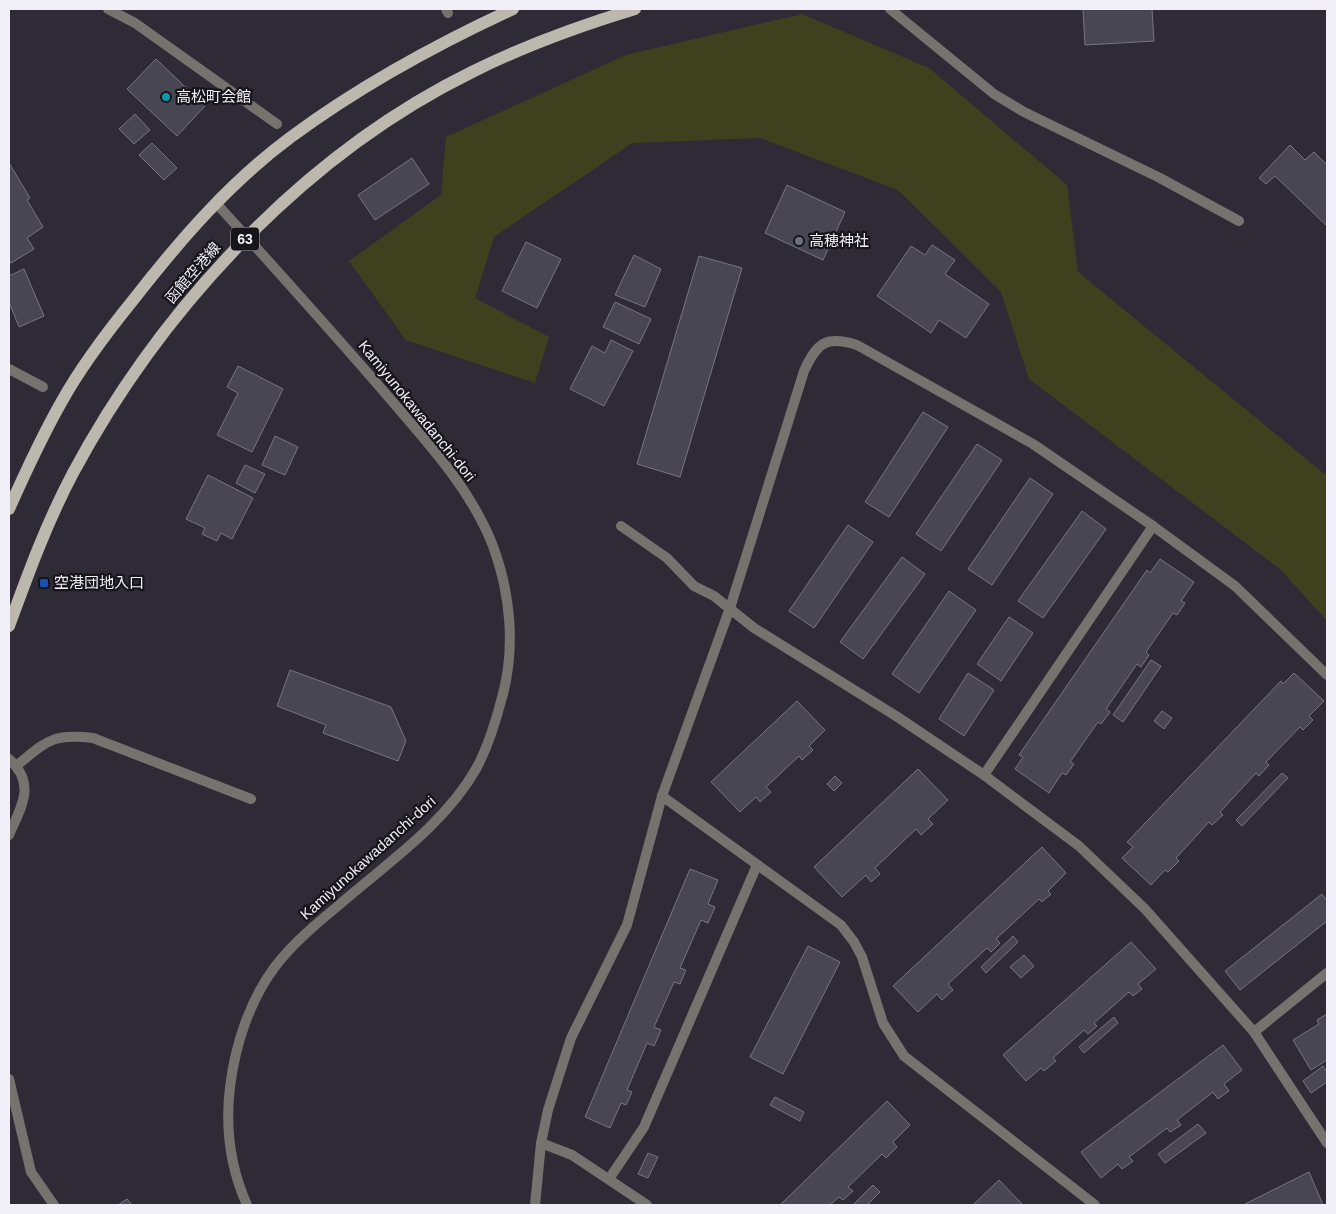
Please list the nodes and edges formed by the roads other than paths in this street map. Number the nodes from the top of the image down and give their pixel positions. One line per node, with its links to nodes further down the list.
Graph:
1 (108, 9): 5 (street)
2 (513, 9): 6 (main road, 函館空港線)
3 (634, 9): 8 (main road, 函館空港線 / 63)
4 (890, 9): 7 (street)
5 (277, 124)
6 (216, 203): 8 (street, Kamiyunokawadanchi-dori); 11 (main road, 函館空港線)
7 (1239, 221)
8 (247, 237): 15 (main road, 函館空港線 / 63); 30 (street, Kamiyunokawadanchi-dori)
9 (9, 369): 10 (street)
10 (43, 387)
11 (9, 509)
12 (621, 526): 14 (street)
13 (1152, 526): 14 (street); 16 (street); 18 (street)
14 (730, 608): 18 (street); 19 (street)
15 (9, 626)
16 (1327, 675)
17 (12, 763): 20 (street); 21 (street)
18 (984, 775): 24 (street)
19 (662, 796): 22 (street); 26 (street)
20 (251, 799)
21 (9, 835)
22 (757, 864): 28 (street); 33 (street)
23 (1327, 973): 24 (street)
24 (1254, 1032): 27 (street)
25 (9, 1079): 29 (street)
26 (541, 1143): 28 (street); 31 (street)
27 (1327, 1143)
28 (609, 1179): 32 (street)
29 (54, 1205)
30 (247, 1205)
31 (534, 1205)
32 (647, 1205)
33 (1095, 1205)

